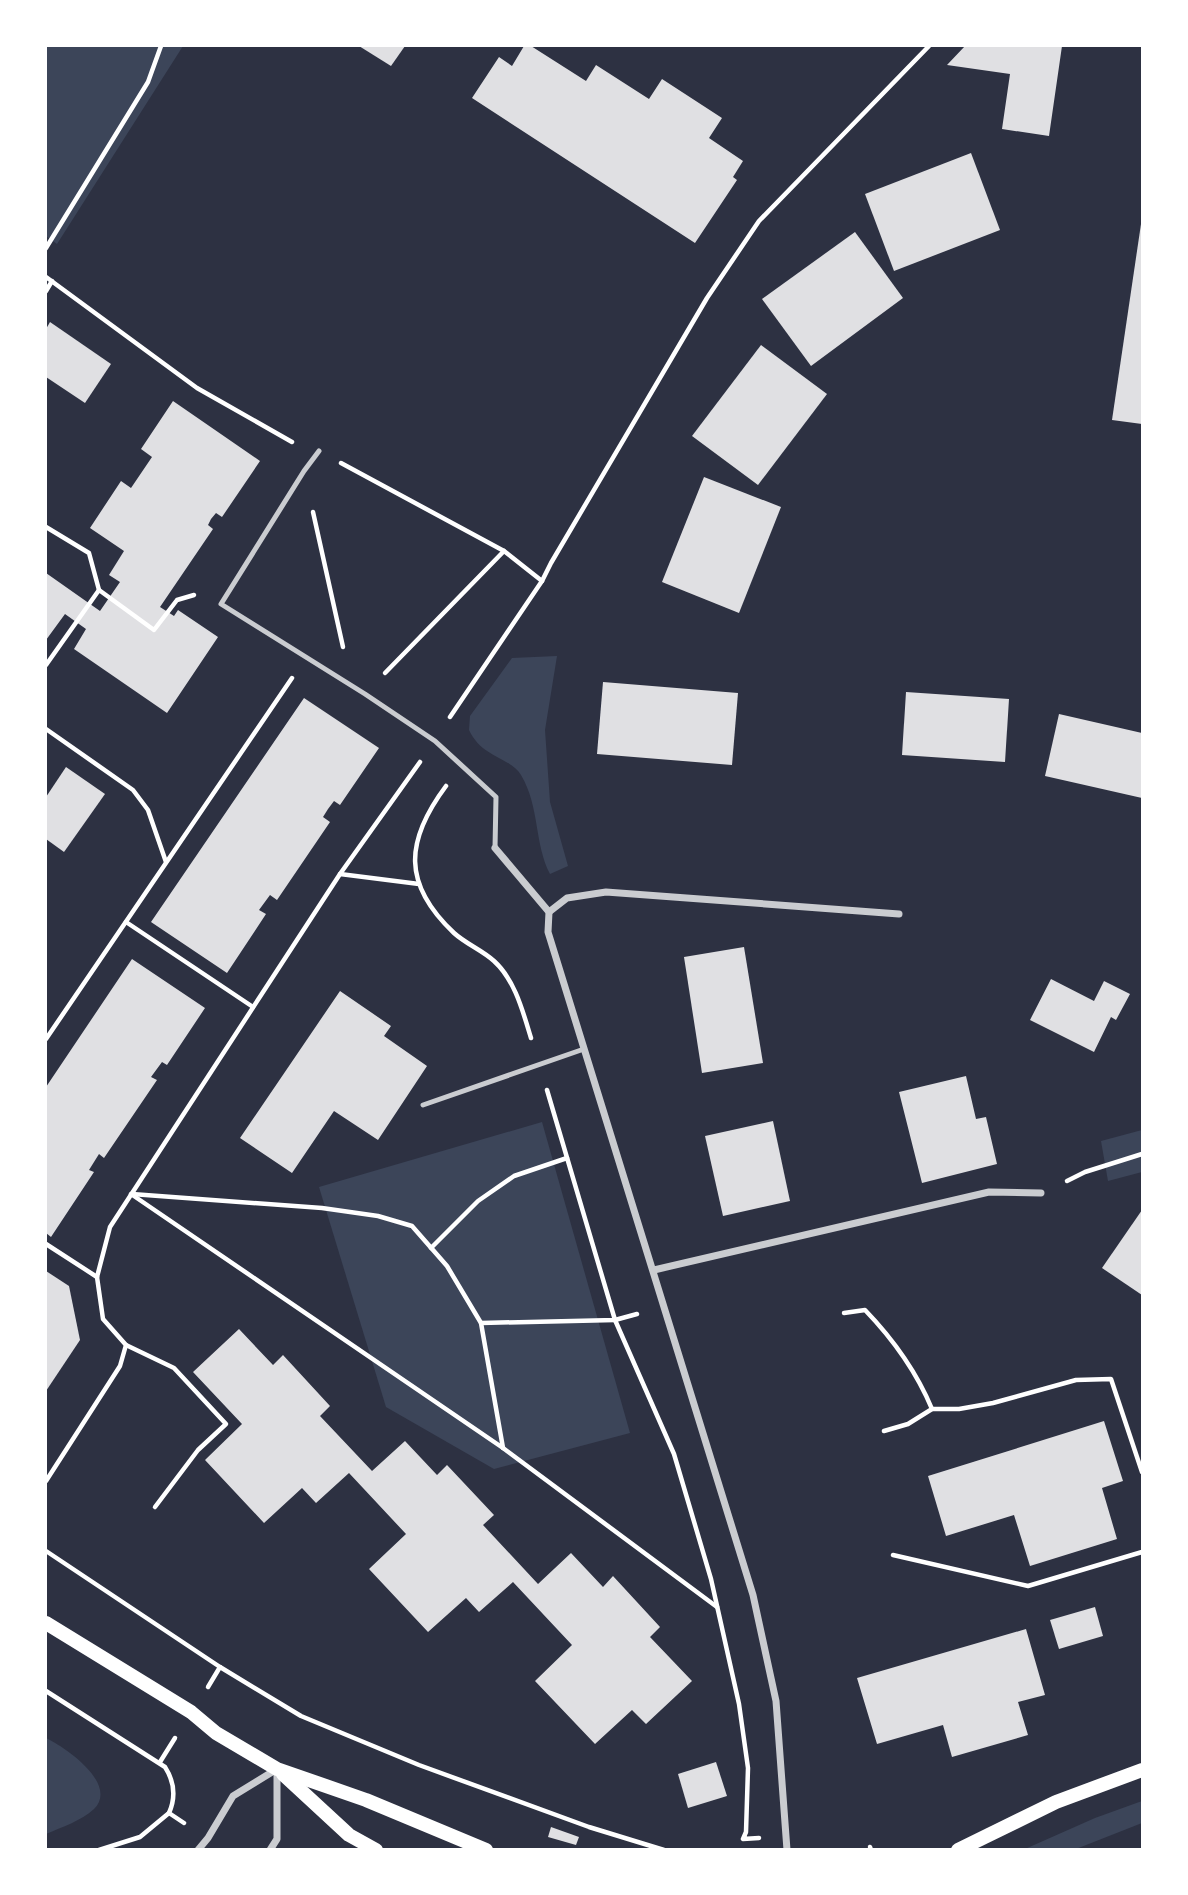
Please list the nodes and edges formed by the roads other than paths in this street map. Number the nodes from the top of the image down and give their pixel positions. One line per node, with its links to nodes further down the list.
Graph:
1 (319, 451): 2 (lane)
2 (495, 848): 3 (street)
3 (549, 912): 4 (street); 5 (street)
4 (899, 914)
5 (584, 1049): 6 (lane); 8 (street)
6 (423, 1104)
7 (1041, 1193): 8 (street)
8 (654, 1270): 16 (street)
9 (46, 1623): 10 (main road)
10 (277, 1769): 12 (street); 13 (street); 14 (main road); 15 (main road)
11 (1143, 1770): 17 (main road)
12 (198, 1850)
13 (270, 1850)
14 (376, 1850)
15 (486, 1850)
16 (787, 1850)
17 (958, 1850)

